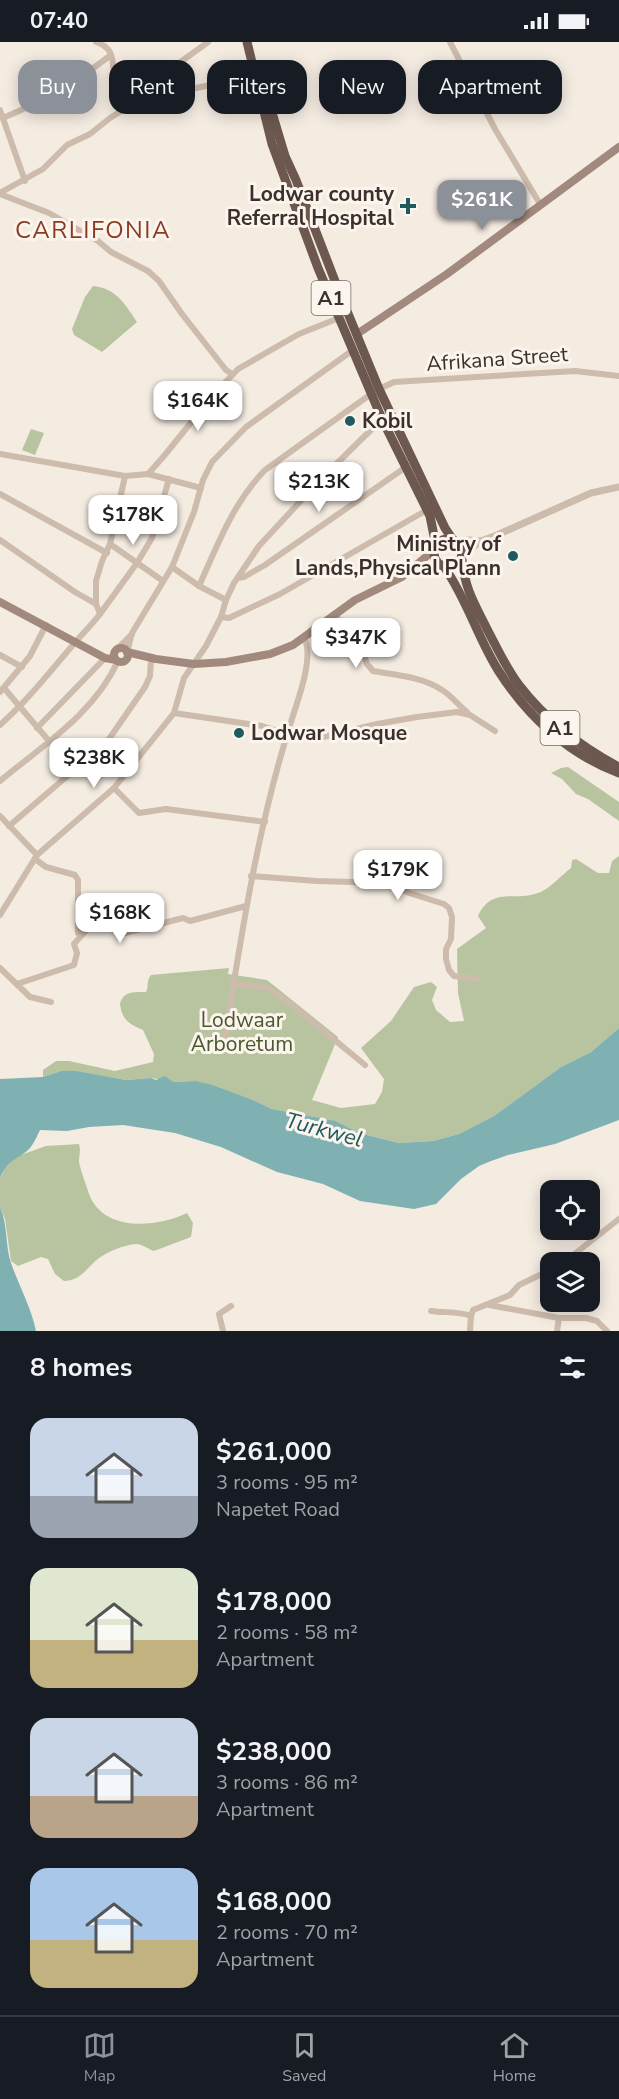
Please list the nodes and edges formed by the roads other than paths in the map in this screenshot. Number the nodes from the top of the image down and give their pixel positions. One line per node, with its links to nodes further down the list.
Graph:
1 (96, 42): 6 (street)
2 (208, 42): 8 (street)
3 (247, 42): 9 (highway, A1)
4 (251, 42): 19 (highway, A1)
5 (450, 42): 17 (street)
6 (111, 55): 7 (street); 13 (street)
7 (112, 60)
8 (183, 60)
9 (251, 60)
10 (0, 110): 13 (street)
11 (116, 114): 15 (street)
12 (265, 114): 18 (highway, A1)
13 (3, 118): 15 (street)
14 (619, 147): 17 (main road)
15 (25, 181): 16 (street)
16 (0, 194): 21 (street)
17 (540, 204): 19 (main road)
18 (339, 318): 20 (highway, A1); 21 (street)
19 (357, 334): 23 (highway, A1)
20 (353, 350): 23 (highway, A1); 31 (street)
21 (232, 374): 27 (street)
22 (619, 376): 23 (street, Afrikana Street)
23 (375, 391): 24 (highway, A1); 35 (highway, A1); 47 (street)
24 (382, 419): 26 (highway, A1); 45 (street)
25 (0, 454): 28 (street)
26 (406, 467): 33 (highway, A1); 45 (street)
27 (148, 474): 28 (street); 29 (street)
28 (125, 476): 37 (street)
29 (168, 479): 31 (street); 41 (street)
30 (619, 487): 36 (street)
31 (201, 488): 42 (street)
32 (0, 494): 39 (street)
33 (427, 510): 38 (highway, A1); 53 (street)
34 (0, 540): 50 (street)
35 (455, 541): 36 (street); 38 (highway); 40 (highway, A1)
36 (481, 541): 40 (street)
37 (110, 544): 39 (street); 41 (street)
38 (435, 548): 43 (highway, A1); 44 (main road)
39 (107, 553): 50 (street)
40 (462, 557): 43 (highway); 75 (highway, A1)
41 (137, 563): 46 (street); 51 (street)
42 (172, 567): 46 (street); 47 (street)
43 (443, 567): 44 (main road); 76 (highway, A1)
44 (415, 568): 52 (main road)
45 (238, 578): 48 (street)
46 (163, 581): 55 (street)
47 (199, 586): 48 (street)
48 (226, 600): 53 (street)
49 (0, 602): 54 (main road)
50 (96, 604): 51 (street)
51 (100, 614): 57 (street)
52 (334, 614): 56 (main road); 69 (street)
53 (221, 617): 64 (street)
54 (46, 626): 57 (main road); 65 (street)
55 (132, 633): 59 (street); 61 (street)
56 (304, 638): 64 (main road); 73 (street)
57 (75, 642): 58 (main road); 67 (street)
58 (94, 651): 61 (main road); 62 (main road)
59 (127, 652): 61 (main road); 63 (main road)
60 (0, 656): 65 (street)
61 (118, 656): 62 (main road); 63 (main road); 74 (street)
62 (105, 658): 71 (street)
63 (153, 659): 64 (main road); 81 (street)
64 (194, 664): 68 (street)
65 (22, 667): 66 (street)
66 (2, 690): 67 (street)
67 (20, 707): 70 (street); 71 (street)
68 (174, 713): 73 (street); 78 (street)
69 (470, 715): 72 (street); 73 (street)
70 (0, 725)
71 (38, 728): 74 (street)
72 (495, 731)
73 (287, 734): 80 (street)
74 (48, 741): 77 (street)
75 (619, 767)
76 (619, 773)
77 (0, 781)
78 (114, 788): 80 (street); 82 (street)
79 (0, 816): 81 (street)
80 (265, 822): 83 (street)
81 (9, 826): 82 (street)
82 (36, 857): 85 (street); 86 (street)
83 (251, 876): 84 (street); 88 (street)
84 (246, 906): 89 (street); 90 (street)
85 (0, 915)
86 (78, 933)
87 (0, 968): 90 (street)
88 (478, 979)
89 (233, 983): 92 (street); 93 (street)
90 (17, 984): 91 (street)
91 (51, 1002)
92 (225, 1037)
93 (365, 1065)
94 (619, 1219): 95 (street)
95 (577, 1252)
96 (540, 1275): 97 (street)
97 (489, 1305): 100 (street); 101 (street)
98 (231, 1306): 102 (street)
99 (431, 1311): 100 (street)
100 (471, 1316): 103 (street)
101 (559, 1318): 104 (street); 105 (street)
102 (223, 1331)
103 (470, 1331)
104 (557, 1331)
105 (607, 1331)

